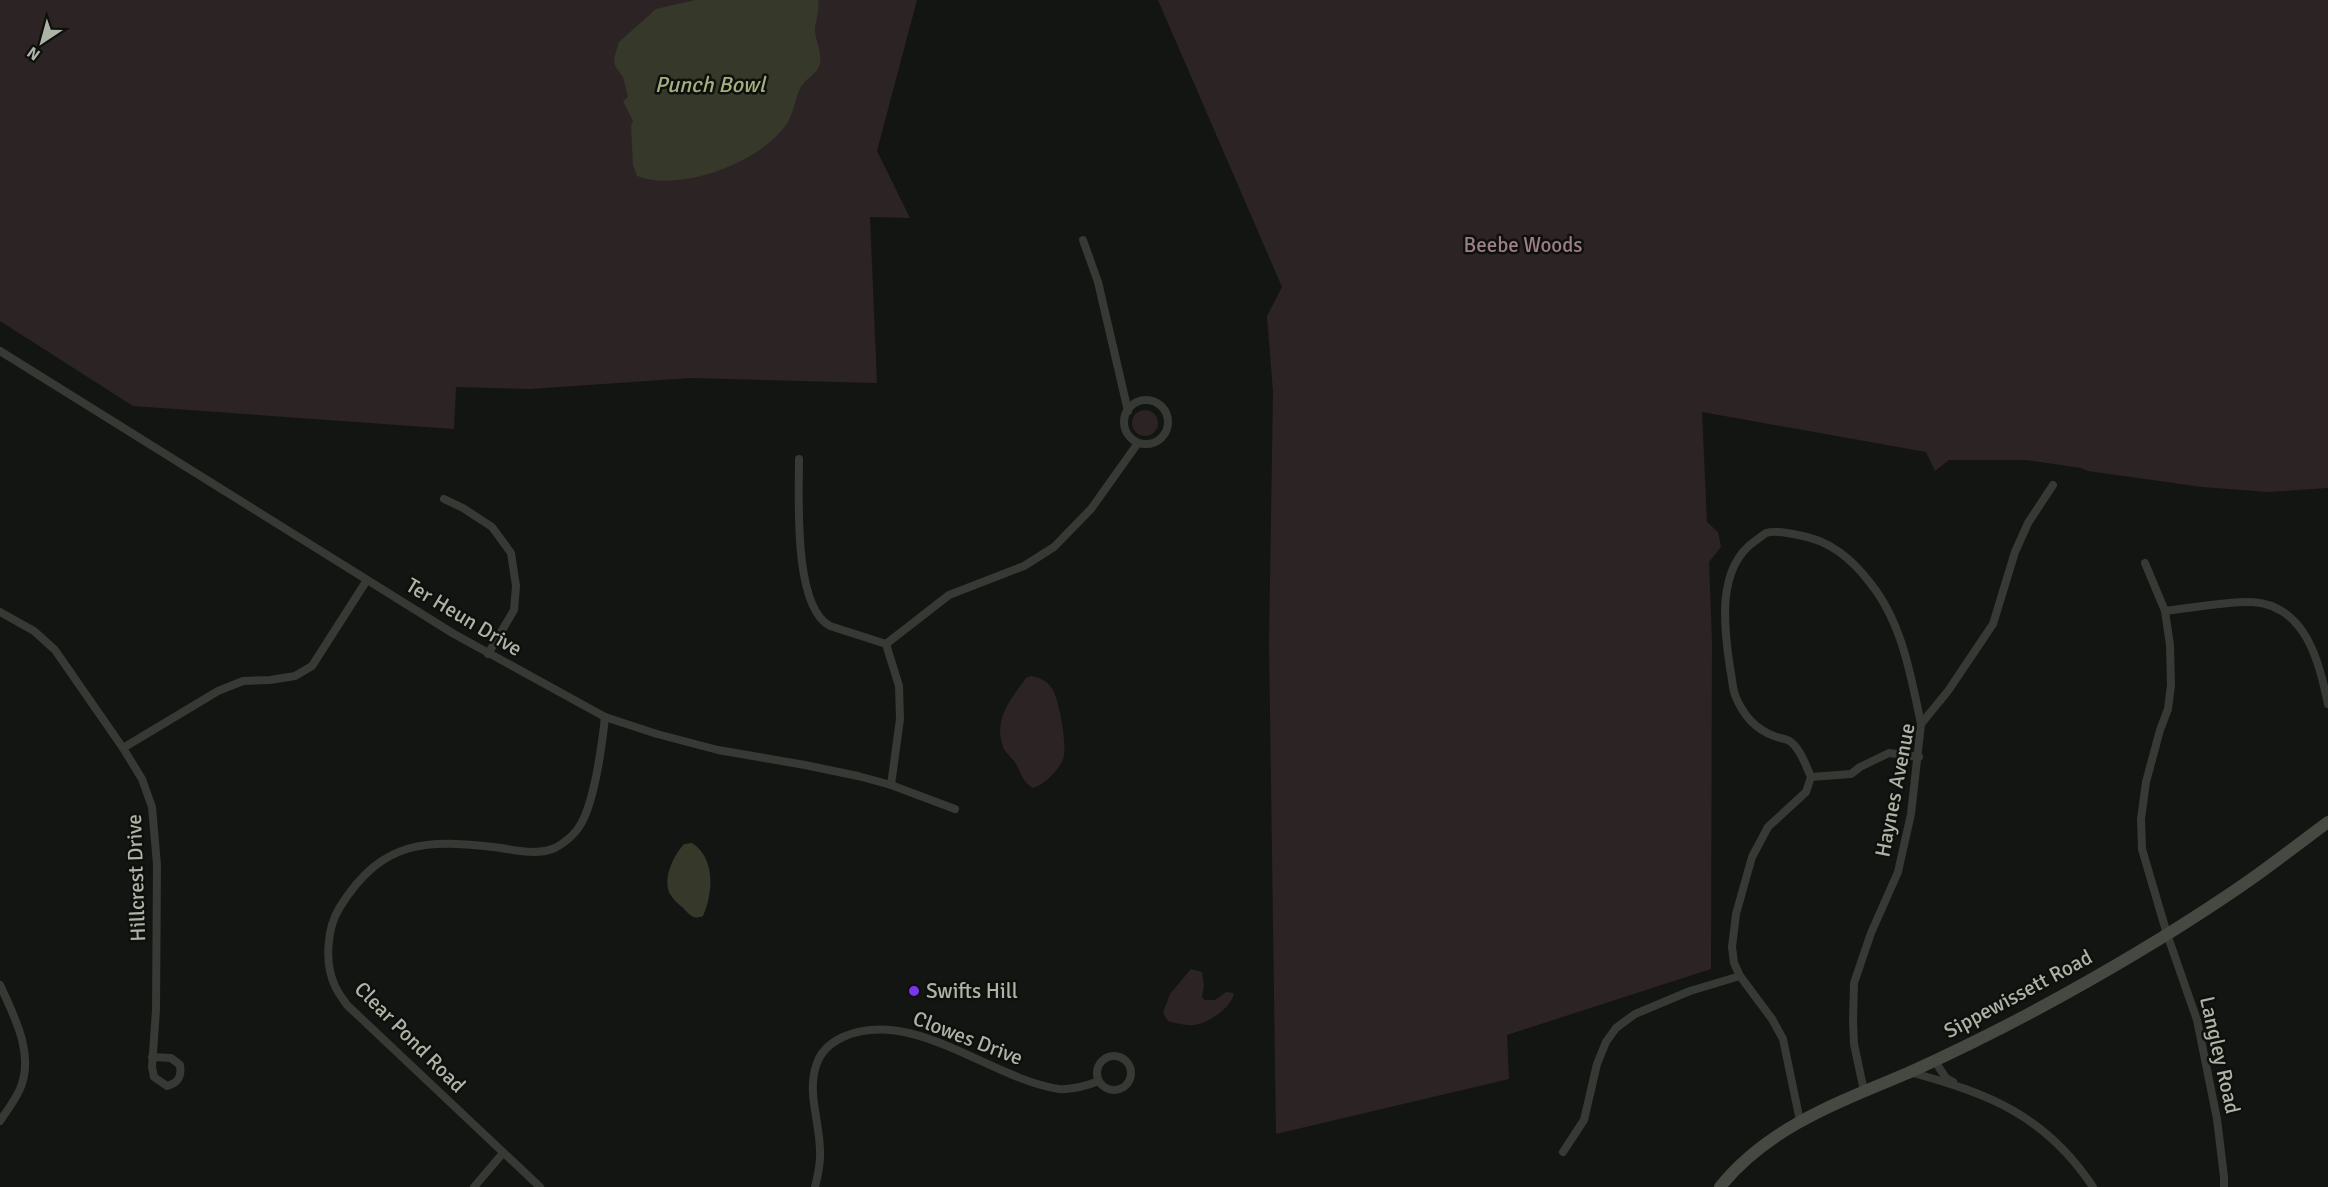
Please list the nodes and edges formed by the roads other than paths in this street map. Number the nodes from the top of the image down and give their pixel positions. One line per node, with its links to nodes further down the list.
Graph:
1 (1083, 240): 3 (street)
2 (0, 351): 9 (street, Ter Heun Drive)
3 (1128, 411): 4 (street); 4 (street)
4 (1138, 443): 12 (street)
5 (798, 459): 12 (street)
6 (2053, 485): 16 (street, Haynes Avenue)
7 (444, 499): 13 (street)
8 (2145, 562): 10 (street)
9 (367, 580): 13 (street, Ter Heun Drive); 17 (street)
10 (2165, 610): 14 (street); 23 (street)
11 (0, 612): 17 (street, Hillcrest Drive)
12 (886, 645): 20 (street)
13 (488, 654): 15 (street, Ter Heun Drive)
14 (2328, 704)
15 (605, 717): 20 (street, Ter Heun Drive); 35 (street, Clear Pond Road)
16 (1921, 724): 18 (street, Haynes Avenue); 19 (street)
17 (123, 748): 26 (street, Hillcrest Drive)
18 (1919, 757): 19 (street); 31 (street, Haynes Avenue)
19 (1811, 777): 24 (street)
20 (891, 785): 21 (street, Ter Heun Drive)
21 (955, 809)
22 (2328, 822): 23 (main road, Sippewissett Road)
23 (2167, 934): 27 (main road, Sippewissett Road); 41 (street, Langley Road)
24 (1740, 976): 33 (street); 34 (street)
25 (0, 985): 32 (street)
26 (152, 1057)
27 (1934, 1060): 28 (main road, Sippewissett Road); 30 (street)
28 (1909, 1072): 30 (street); 31 (main road, Sippewissett Road)
29 (1099, 1081): 29 (street, Clowes Drive); 38 (street, Clowes Drive)
30 (1961, 1087): 40 (street)
31 (1864, 1091): 33 (main road, Sippewissett Road)
32 (0, 1121)
33 (1800, 1121): 39 (main road, Sippewissett Road)
34 (1563, 1152)
35 (503, 1153): 36 (street); 37 (street, Clear Pond Road)
36 (474, 1187)
37 (540, 1187)
38 (815, 1187)
39 (1720, 1187)
40 (2093, 1187)
41 (2224, 1187)

